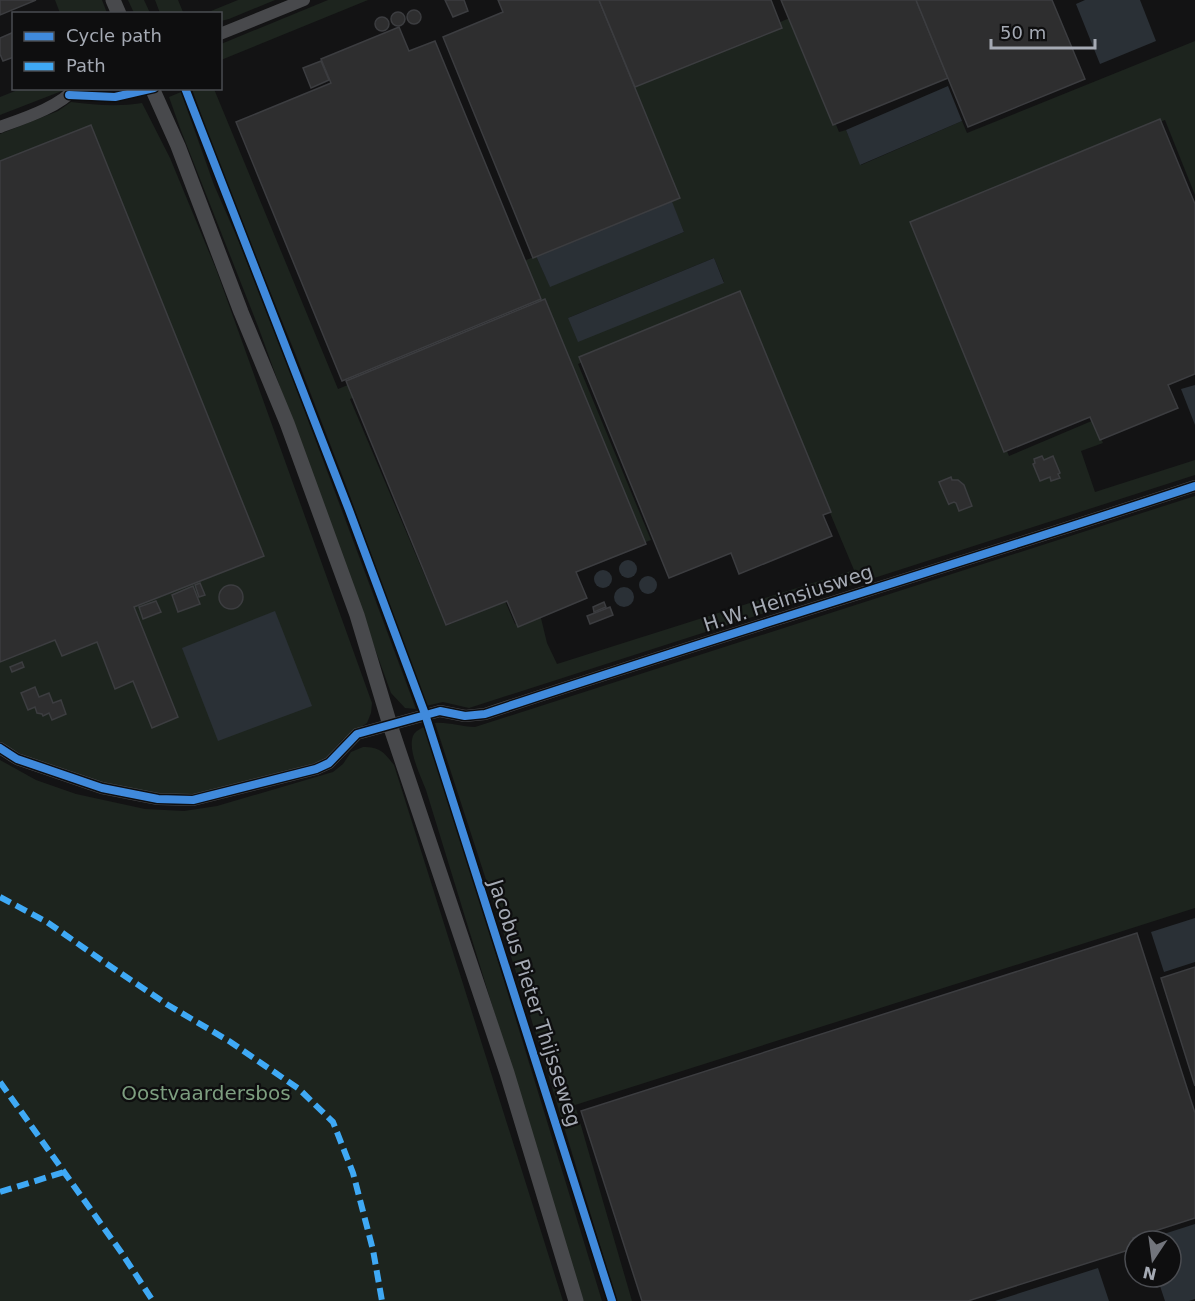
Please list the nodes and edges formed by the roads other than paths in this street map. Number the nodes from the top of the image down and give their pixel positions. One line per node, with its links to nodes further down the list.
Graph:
1 (304, 0): 2 (street)
2 (222, 33)
3 (73, 90): 5 (street)
4 (153, 90): 7 (street)
5 (0, 127)
6 (1195, 486): 7 (street, H.W. Heinsiusweg)
7 (390, 725): 8 (street, H.W. Heinsiusweg); 9 (street)
8 (0, 748)
9 (576, 1301)

